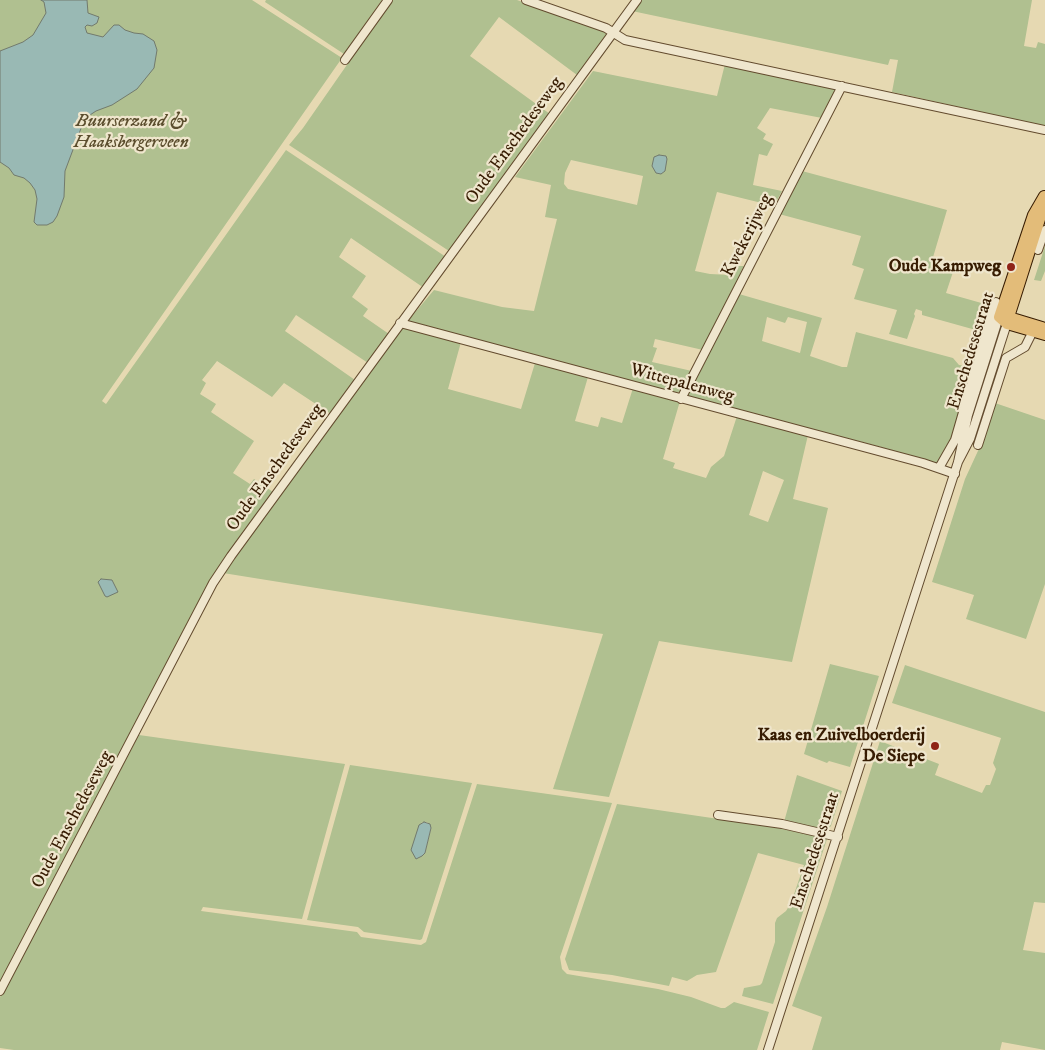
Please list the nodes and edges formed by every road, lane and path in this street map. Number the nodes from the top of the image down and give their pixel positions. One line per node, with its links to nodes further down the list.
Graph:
1 (388, 0): 5 (street)
2 (526, 0): 4 (street)
3 (637, 0): 4 (street, Oude Enschedeseweg)
4 (613, 33): 6 (street); 13 (street, Oude Enschedeseweg)
5 (345, 60)
6 (842, 86): 7 (street); 16 (street, Kwekerijweg)
7 (1045, 130)
8 (1045, 195): 12 (main road, Enschedesestraat)
9 (1045, 230): 10 (street)
10 (1038, 250)
11 (996, 302): 18 (street, Enschedesestraat)
12 (1005, 319): 14 (main road); 19 (street, Enschedesestraat)
13 (400, 323): 16 (street, Wittepalenweg); 22 (street, Oude Enschedeseweg)
14 (1038, 328): 15 (main road); 17 (street, Enschedesestraat)
15 (1045, 335)
16 (681, 399): 18 (street, Wittepalenweg)
17 (978, 445)
18 (939, 468): 19 (street, Wittepalenweg)
19 (955, 474): 21 (street, Enschedesestraat)
20 (718, 815): 21 (street)
21 (838, 837): 23 (street, Enschedesestraat)
22 (0, 991)
23 (768, 1050)

